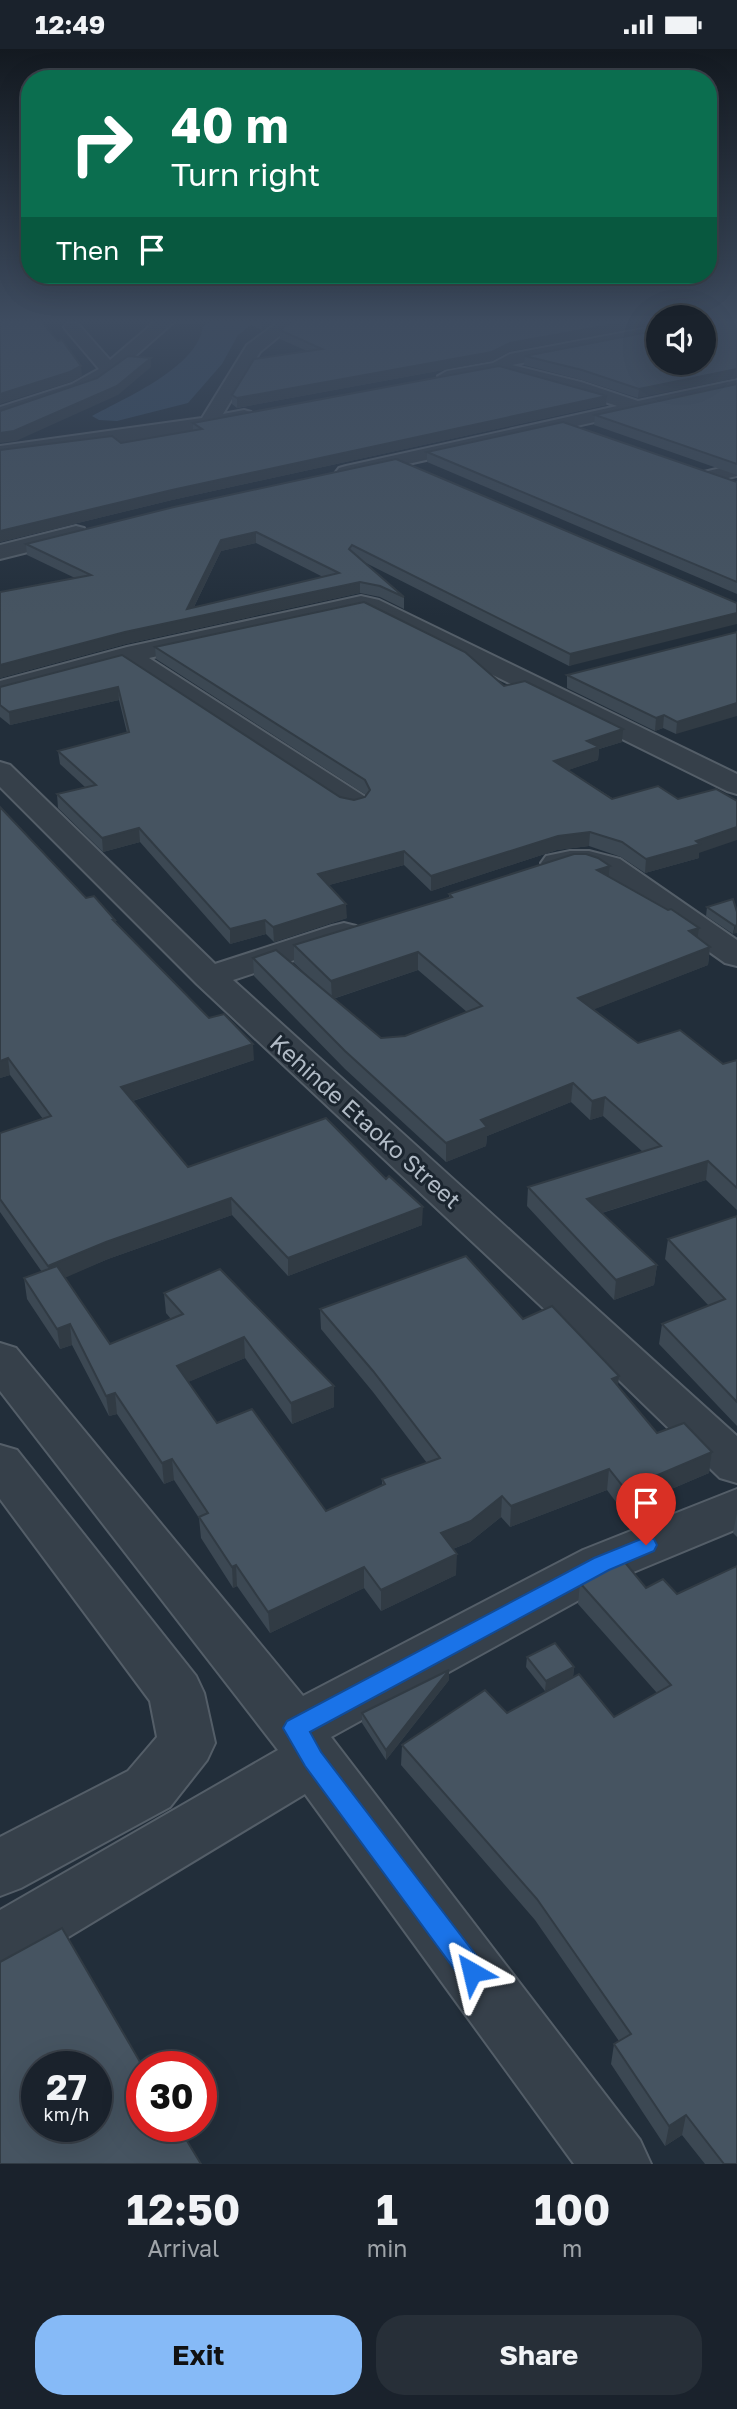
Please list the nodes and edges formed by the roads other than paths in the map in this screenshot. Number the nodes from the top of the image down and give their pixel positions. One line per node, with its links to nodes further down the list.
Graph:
1 (211, 419): 4 (street)
2 (227, 419): 4 (street)
3 (580, 419): 5 (street)
4 (209, 422): 7 (street)
5 (564, 422): 6 (street); 9 (street)
6 (601, 436)
7 (37, 446): 8 (street); 12 (street)
8 (0, 452)
9 (399, 460): 13 (street); 15 (street)
10 (688, 467): 14 (street)
11 (737, 470): 14 (street)
12 (11, 471)
13 (436, 476)
14 (711, 476): 16 (street)
15 (323, 477)
16 (737, 485)
17 (97, 528): 18 (street)
18 (0, 552)
19 (127, 655): 21 (street); 22 (street); 25 (street)
20 (578, 675): 21 (street)
21 (538, 685): 24 (street)
22 (0, 689)
23 (0, 771): 29 (street, Kehinde Etaoko Street)
24 (737, 785)
25 (353, 801)
26 (531, 872): 28 (street)
27 (376, 923): 29 (street)
28 (737, 956)
29 (209, 978): 32 (street, Kehinde Etaoko Street)
30 (0, 1359): 34 (street)
31 (0, 1463): 35 (street)
32 (737, 1465)
33 (737, 1508): 34 (street)
34 (304, 1744): 36 (street); 37 (street)
35 (0, 1868)
36 (0, 1944)
37 (616, 2164)

